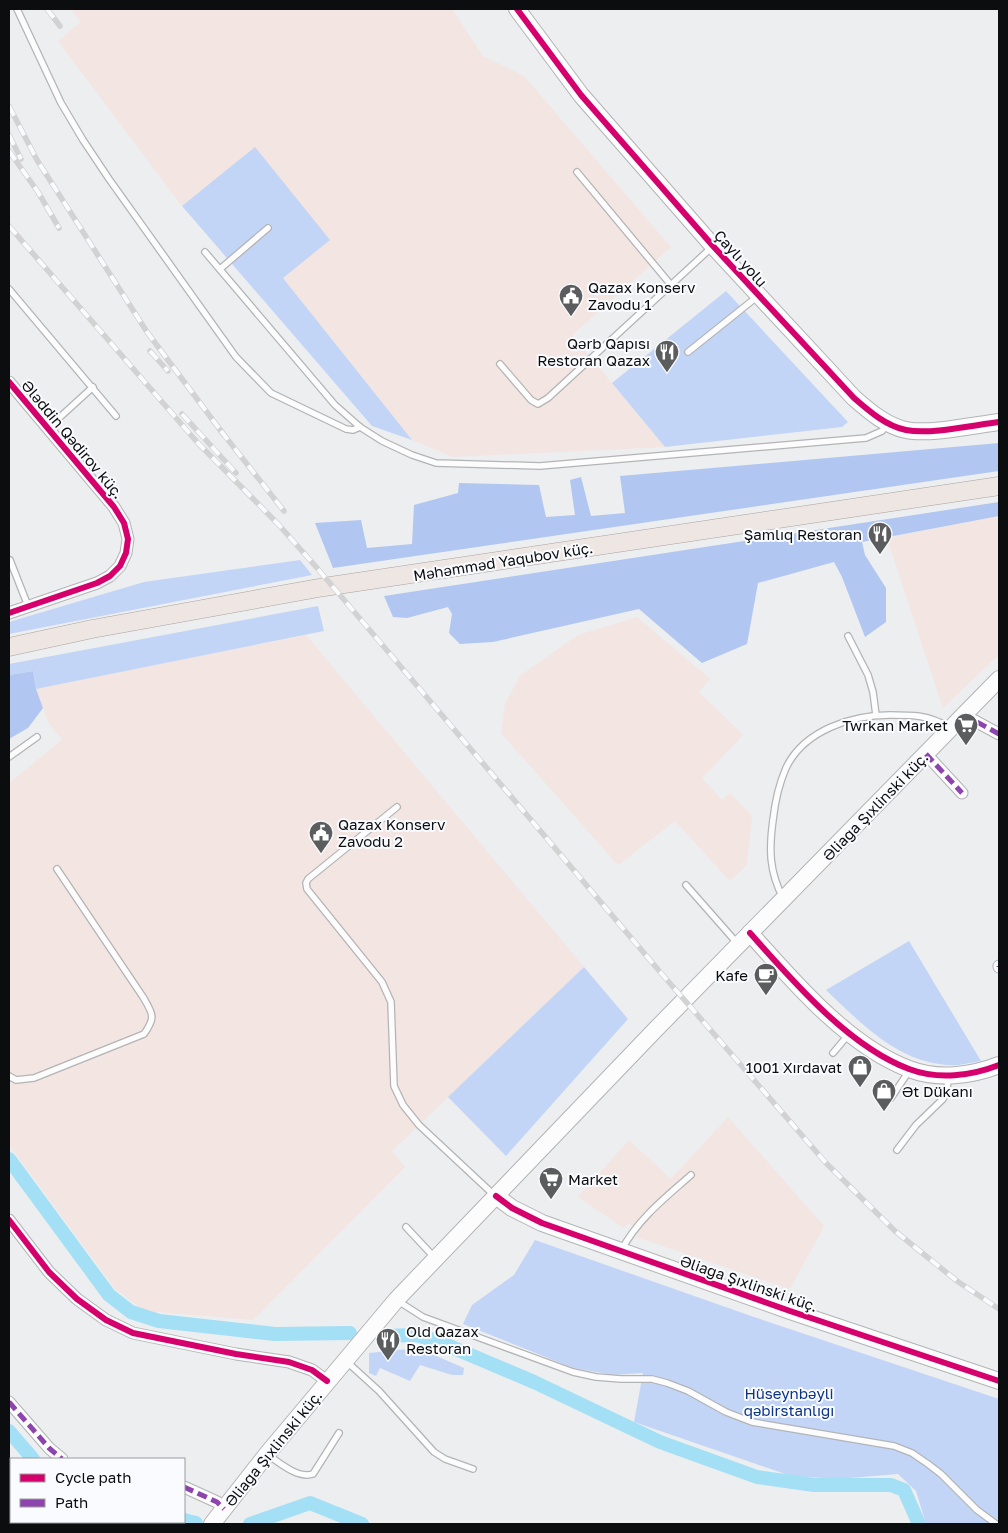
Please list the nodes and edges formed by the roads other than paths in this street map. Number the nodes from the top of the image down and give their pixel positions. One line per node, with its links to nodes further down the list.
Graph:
1 (17, 9): 18 (lane)
2 (517, 9): 5 (street, Çaylı yolu)
3 (577, 172): 8 (lane)
4 (268, 228): 7 (lane)
5 (713, 246): 8 (lane); 10 (street, Çaylı yolu)
6 (205, 252): 7 (lane)
7 (220, 269): 18 (lane)
8 (671, 285): 12 (lane)
9 (9, 290): 14 (lane)
10 (758, 296): 11 (lane); 17 (street, Çaylı yolu)
11 (688, 352)
12 (500, 364)
13 (9, 382): 19 (street, Ələddin Qədirov küç.)
14 (93, 387): 15 (lane); 19 (lane)
15 (116, 416)
16 (999, 422): 17 (street, Çaylı yolu)
17 (888, 424): 18 (lane)
18 (360, 427)
19 (48, 428): 22 (street, Ələddin Qədirov küç.)
20 (999, 486): 25 (main road, Məhəmməd Yaqubov küç.)
21 (10, 560): 22 (lane)
22 (28, 606): 23 (street, Ələddin Qədirov küç.)
23 (9, 613)
24 (848, 636): 27 (lane)
25 (9, 647)
26 (999, 679): 28 (street, Əliağa Şıxlinski küç.)
27 (876, 715): 29 (lane); 38 (lane)
28 (964, 715): 29 (street, Əliağa Şıxlinski küç.); 30 (street)
29 (951, 728): 32 (street, Əliağa Şıxlinski küç.)
30 (999, 734)
31 (37, 737): 33 (lane)
32 (926, 754): 34 (street); 38 (street, Əliağa Şıxlinski küç.)
33 (9, 757)
34 (962, 793)
35 (396, 807): 50 (lane)
36 (57, 870): 46 (lane)
37 (686, 885): 40 (lane)
38 (784, 900): 39 (street, Əliağa Şıxlinski küç.)
39 (750, 933): 40 (street, Əliağa Şıxlinski küç.); 41 (street)
40 (738, 945): 50 (street, Əliağa Şıxlinski küç.)
41 (850, 1032): 42 (lane); 44 (street)
42 (833, 1053)
43 (999, 1065): 45 (street)
44 (911, 1069): 45 (street); 47 (lane)
45 (948, 1075): 48 (lane)
46 (9, 1076)
47 (891, 1098)
48 (897, 1150)
49 (691, 1174): 53 (lane)
50 (496, 1196): 53 (street, Əliağa Şıxlinski küç.); 54 (street, Əliağa Şıxlinski küç.)
51 (9, 1220): 57 (street)
52 (406, 1227): 54 (lane)
53 (621, 1251): 58 (street, Əliağa Şıxlinski küç.)
54 (436, 1258): 55 (street, Əliağa Şıxlinski küç.)
55 (397, 1300): 56 (street, Əliağa Şıxlinski küç.); 67 (lane)
56 (345, 1359): 57 (street, Əliağa Şıxlinski küç.); 63 (lane)
57 (327, 1381): 61 (street, Əliağa Şıxlinski küç.)
58 (999, 1381)
59 (9, 1402): 62 (street)
60 (339, 1433): 61 (lane)
61 (267, 1454): 65 (street, Əliağa Şıxlinski küç.)
62 (61, 1458)
63 (473, 1469)
64 (185, 1487): 65 (street)
65 (224, 1509): 66 (street, Əliağa Şıxlinski küç.)
66 (212, 1524)
67 (996, 1524)

